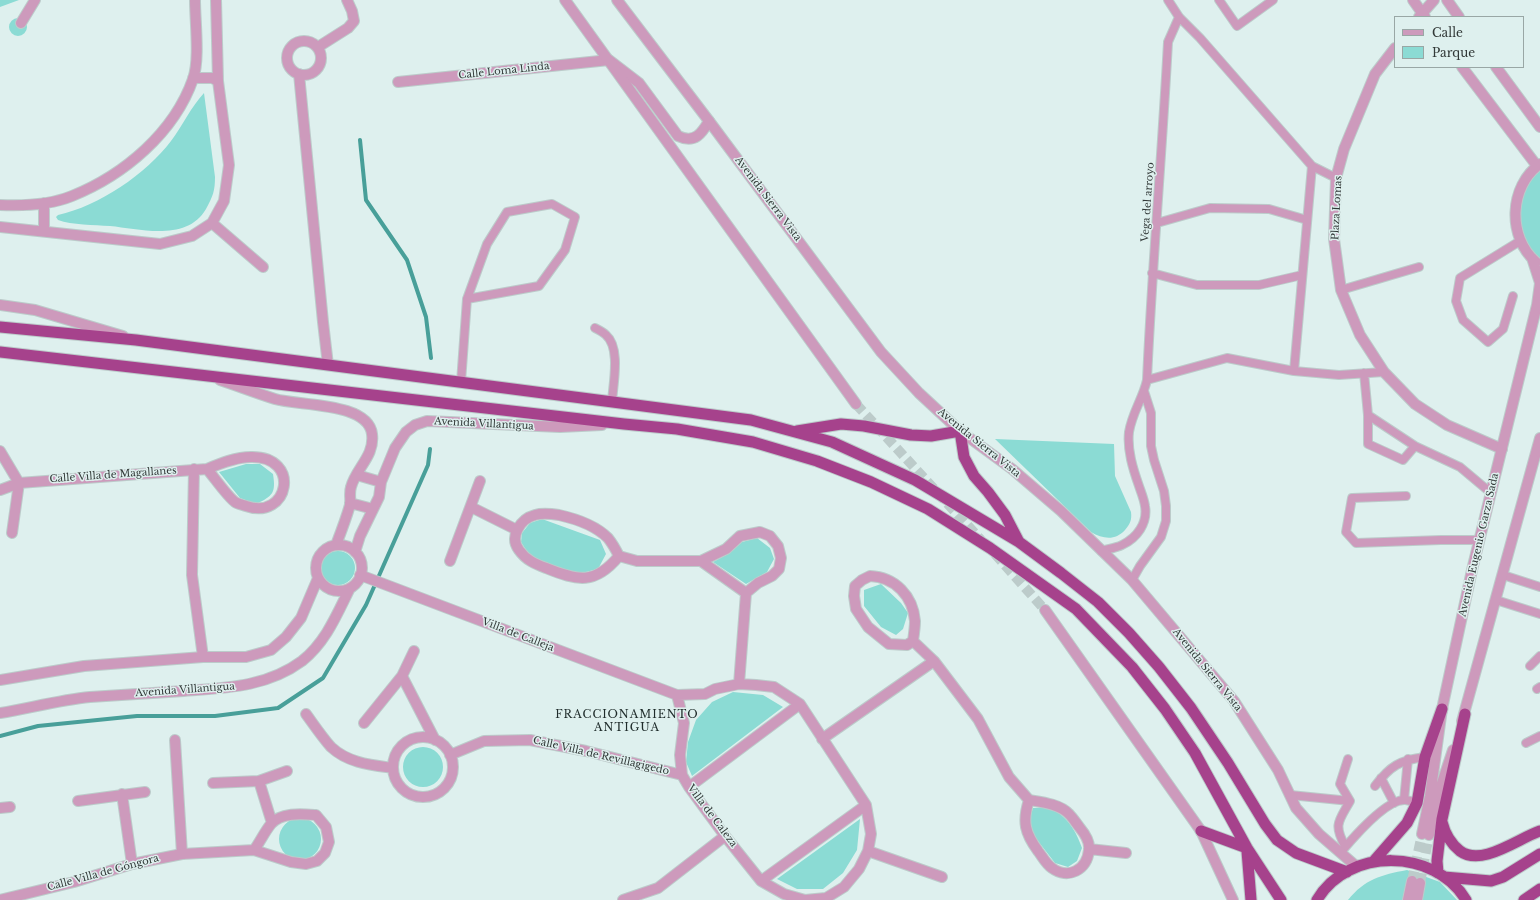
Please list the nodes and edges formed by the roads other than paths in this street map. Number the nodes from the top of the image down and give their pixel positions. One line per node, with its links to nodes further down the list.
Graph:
1 (35, 0): 16 (street)
2 (194, 0): 23 (street)
3 (216, 0): 24 (street)
4 (347, 0): 17 (street)
5 (565, 0): 19 (street)
6 (617, 0): 26 (street, Avenida Sierra Vista)
7 (1168, 0): 15 (lane)
8 (1219, 0): 9 (lane)
9 (1272, 0)
10 (1413, 0): 13 (street)
11 (1434, 0): 13 (street)
12 (1447, 0): 14 (street)
13 (1422, 16)
14 (1458, 16)
15 (1180, 17): 29 (lane); 35 (lane, Vega del arroyo)
16 (22, 23)
17 (318, 47): 22 (street); 22 (street)
18 (1394, 49): 30 (street, Plaza Lomas)
19 (609, 60): 25 (street, Calle Loma Linda); 26 (street); 62 (street)
20 (1463, 68): 28 (street)
21 (1497, 68): 27 (street)
22 (299, 74): 53 (street)
23 (193, 78): 24 (street); 31 (street)
24 (218, 81): 34 (street)
25 (398, 82)
26 (709, 121): 66 (street, Avenida Sierra Vista)
27 (1540, 127)
28 (1538, 165): 38 (street)
29 (1312, 166): 30 (lane); 33 (lane)
30 (1336, 178): 45 (street, Plaza Lomas)
31 (44, 203): 32 (street); 37 (street)
32 (0, 205)
33 (1307, 220): 35 (lane); 44 (lane)
34 (212, 223): 37 (street); 41 (street)
35 (1157, 223): 43 (lane, Vega del arroyo)
36 (0, 227): 37 (street)
37 (44, 231)
38 (1520, 241): 39 (street); 46 (lane)
39 (1532, 258): 40 (street); 69 (street, Avenida Eugenio Garza Sada)
40 (1540, 265)
41 (263, 267)
42 (1419, 267): 45 (lane)
43 (1152, 273): 44 (lane); 58 (lane, Vega del arroyo)
44 (1302, 275): 54 (lane)
45 (1341, 290): 55 (street, Plaza Lomas)
46 (1513, 296)
47 (467, 299): 47 (lane); 59 (lane)
48 (0, 305): 51 (street)
49 (0, 327): 51 (highway)
50 (595, 328): 61 (lane)
51 (136, 340): 53 (highway)
52 (0, 352): 57 (highway)
53 (328, 365): 59 (highway)
54 (1294, 371): 56 (lane); 58 (lane)
55 (1384, 372): 56 (lane); 69 (street, Plaza Lomas)
56 (1364, 373): 63 (lane)
57 (209, 376): 64 (highway); 73 (street)
58 (1147, 380): 60 (lane, Vega del arroyo)
59 (461, 382): 61 (highway)
60 (1144, 391): 88 (lane, Vega del arroyo); 96 (lane)
61 (612, 402): 65 (highway)
62 (856, 404)
63 (1368, 415): 68 (lane); 68 (lane)
64 (624, 424): 75 (street, Avenida Villantigua); 151 (highway)
65 (793, 431): 66 (highway); 86 (highway)
66 (960, 431): 86 (highway); 88 (street, Avenida Sierra Vista)
67 (1540, 438): 94 (street)
68 (1415, 446): 78 (lane)
69 (1502, 449): 78 (street, Avenida Eugenio Garza Sada)
70 (0, 451): 76 (street)
71 (194, 469): 72 (street, Calle Villa de Magallanes); 76 (street, Calle Villa de Magallanes); 106 (street)
72 (207, 469): 72 (street, Calle Villa de Magallanes)
73 (357, 475): 75 (street); 80 (street)
74 (480, 481): 81 (street)
75 (381, 482): 82 (street, Avenida Villantigua)
76 (19, 483): 77 (street, Calle Villa de Magallanes); 84 (street)
77 (0, 490)
78 (1491, 494): 85 (street, Avenida Eugenio Garza Sada)
79 (1406, 496): 85 (lane)
80 (350, 503): 82 (street); 87 (street)
81 (470, 507): 83 (street); 91 (street)
82 (373, 509): 89 (street, Avenida Villantigua)
83 (517, 530): 90 (street); 90 (street)
84 (12, 533)
85 (1479, 540): 114 (street, Avenida Eugenio Garza Sada)
86 (1019, 542): 162 (highway)
87 (336, 545): 89 (street); 95 (street)
88 (1101, 551): 96 (street, Avenida Sierra Vista)
89 (355, 552): 93 (street)
90 (619, 556): 92 (street)
91 (450, 561)
92 (701, 561): 99 (street); 99 (street)
93 (365, 576): 97 (street); 112 (street, Villa de Calleja)
94 (1503, 576): 98 (lane); 100 (street)
95 (318, 578): 97 (street); 106 (street)
96 (1132, 580): 138 (street, Avenida Sierra Vista)
97 (350, 588): 115 (street, Avenida Villantigua)
98 (1540, 588)
99 (746, 593): 111 (street)
100 (1496, 600): 102 (lane); 117 (street)
101 (1045, 610): 148 (street)
102 (1540, 614)
103 (913, 640): 103 (street); 107 (street)
104 (414, 651): 109 (street)
105 (1540, 656): 108 (lane)
106 (203, 657): 110 (street)
107 (934, 661): 120 (street); 139 (street)
108 (1530, 666)
109 (402, 676): 118 (street); 122 (street)
110 (0, 680)
111 (739, 684): 112 (street, Villa de Caleza); 113 (street, Villa de Caleza)
112 (677, 695): 130 (street, Villa de Caleza)
113 (800, 704): 120 (street, Villa de Caleza); 135 (street)
114 (1442, 710): 117 (street, Avenida Eugenio Garza Sada); 125 (highway)
115 (0, 713)
116 (306, 714): 128 (street)
117 (1465, 714): 146 (highway)
118 (364, 724)
119 (1540, 736): 123 (lane)
120 (822, 739): 145 (street, Villa de Caleza)
121 (175, 740): 157 (street)
122 (435, 740): 124 (street); 128 (street)
123 (1526, 743)
124 (450, 754): 128 (street); 130 (street, Calle Villa de Revillagigedo)
125 (1425, 757): 127 (lane); 144 (highway)
126 (1348, 759): 142 (lane)
127 (1408, 759): 131 (lane); 140 (lane)
128 (393, 768)
129 (287, 771): 132 (street)
130 (682, 775): 135 (street, Villa de Caleza)
131 (1381, 778): 134 (lane); 143 (lane)
132 (259, 781): 133 (street); 147 (street)
133 (213, 783)
134 (1375, 786)
135 (689, 787): 150 (street, Villa de Caleza)
136 (145, 792): 137 (street)
137 (122, 794): 141 (street); 160 (street)
138 (1290, 795): 142 (lane); 153 (street, Avenida Sierra Vista)
139 (1029, 800): 152 (street); 152 (street)
140 (1404, 800): 143 (lane); 144 (lane)
141 (78, 801)
142 (1350, 801): 153 (lane)
143 (1394, 803): 153 (lane)
144 (1417, 803): 159 (highway)
145 (866, 805): 155 (street, Villa de Caleza); 165 (street)
146 (1442, 819): 149 (highway); 163 (highway)
147 (272, 823): 154 (street); 154 (street, Calle Villa de Góngora)
148 (1201, 831): 151 (highway); 169 (street)
149 (1540, 831)
150 (725, 836): 165 (street, Villa de Caleza); 168 (street)
151 (1247, 848): 170 (highway); 171 (highway)
152 (1089, 849): 156 (street)
153 (1343, 849): 161 (street, Avenida Sierra Vista)
154 (254, 850): 157 (street, Calle Villa de Góngora)
155 (868, 851): 164 (street); 165 (street, Villa de Caleza)
156 (1126, 853)
157 (182, 854): 160 (street, Calle Villa de Góngora)
158 (1540, 854): 163 (highway)
159 (1373, 862): 161 (highway); 163 (highway)
160 (132, 864): 167 (street, Calle Villa de Góngora)
161 (1357, 867): 162 (highway)
162 (1347, 872): 172 (highway)
163 (1441, 875): 175 (highway)
164 (942, 877)
165 (761, 881)
166 (1540, 889): 176 (highway)
167 (0, 900)
168 (623, 900)
169 (1233, 900)
170 (1251, 900)
171 (1281, 900)
172 (1317, 900)
173 (1408, 900): 174 (street)
174 (1417, 900)
175 (1466, 900)
176 (1524, 900)

